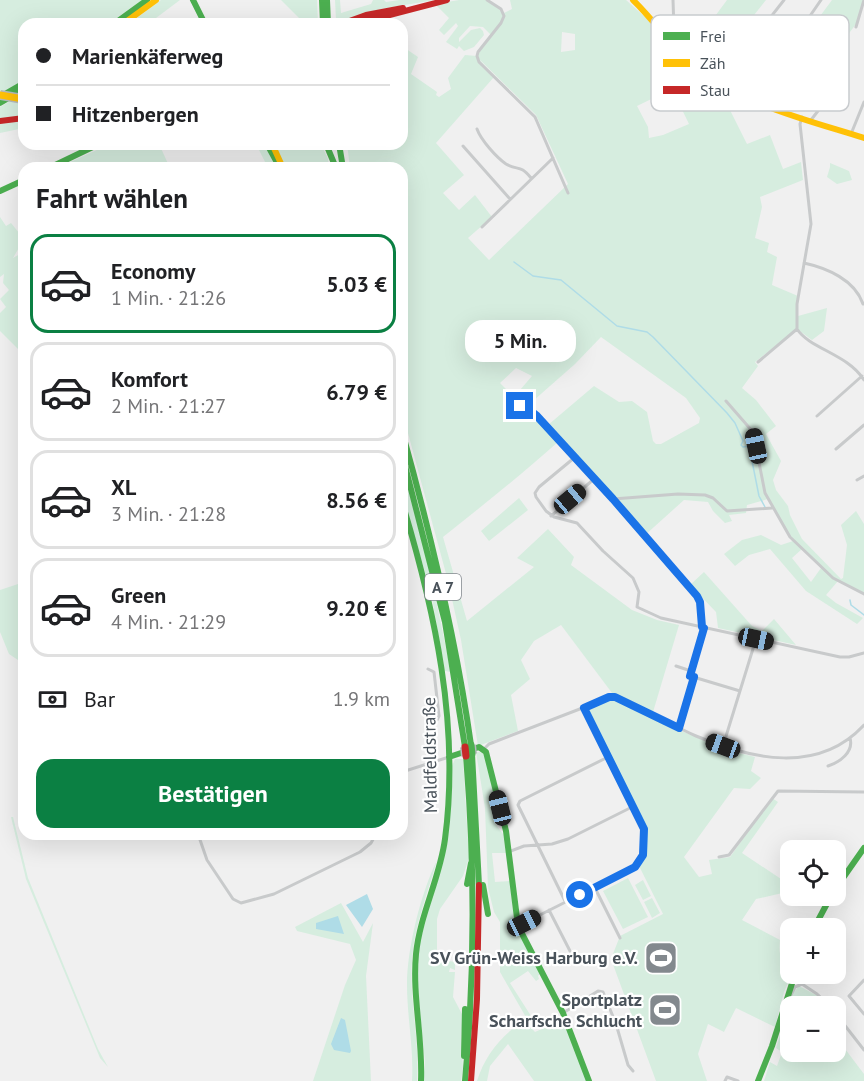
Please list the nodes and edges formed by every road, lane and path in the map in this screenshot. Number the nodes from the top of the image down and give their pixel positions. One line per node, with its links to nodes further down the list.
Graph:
1 (147, 0): 18 (main road)
2 (156, 0): 19 (main road)
3 (193, 0): 20 (main road)
4 (322, 0): 21 (main road)
5 (327, 0): 22 (main road)
6 (447, 0): 23 (main road)
7 (487, 0): 42 (street)
8 (633, 0): 17 (main road)
9 (673, 0): 14 (street)
10 (784, 0): 15 (street)
11 (814, 0): 13 (street)
12 (864, 0): 24 (street)
13 (820, 2): 16 (street)
14 (674, 15)
15 (772, 15)
16 (811, 15)
17 (651, 17)
18 (122, 18)
19 (131, 18)
20 (203, 18)
21 (323, 18)
22 (328, 18)
23 (373, 18)
24 (856, 27)
25 (18, 86): 27 (main road)
26 (18, 92): 30 (main road)
27 (0, 96): 28 (main road, bridge)
28 (18, 98)
29 (864, 102): 38 (street)
30 (0, 103)
31 (786, 111): 33 (main road)
32 (818, 111): 35 (street)
33 (802, 117): 35 (main road); 50 (street)
34 (18, 119): 36 (main road)
35 (811, 120): 38 (main road)
36 (0, 121)
37 (477, 129): 44 (street)
38 (851, 134): 39 (main road)
39 (864, 138)
40 (463, 146): 48 (street)
41 (86, 150): 43 (main road)
42 (553, 158): 44 (street); 47 (street)
43 (62, 162)
44 (531, 178): 48 (street)
45 (18, 183): 46 (main road)
46 (0, 191)
47 (568, 193)
48 (510, 199): 49 (street)
49 (482, 226)
50 (804, 263): 51 (street); 52 (street)
51 (863, 304)
52 (797, 329): 53 (street); 54 (street)
53 (758, 362)
54 (863, 378): 57 (street)
55 (726, 401): 67 (street)
56 (512, 406): 61 (street)
57 (817, 416)
58 (864, 425): 59 (street)
59 (836, 449)
60 (408, 454): 84 (main road, A 7)
61 (574, 458): 64 (street); 68 (street)
62 (864, 476): 65 (street)
63 (408, 477): 84 (main road, A 7)
64 (594, 479): 66 (street); 68 (street)
65 (857, 480)
66 (613, 499): 67 (street); 71 (street)
67 (773, 508): 70 (street)
68 (551, 516): 71 (street)
69 (408, 520): 89 (main road, Maldfeldstraße)
70 (864, 594)
71 (703, 627): 72 (street); 76 (street)
72 (756, 639): 73 (street); 78 (street)
73 (864, 652)
74 (676, 666): 76 (street)
75 (428, 669): 80 (street)
76 (691, 671): 77 (street)
77 (694, 677): 78 (street); 82 (street)
78 (740, 691): 85 (street)
79 (584, 708): 82 (street); 86 (street); 88 (street)
80 (428, 721)
81 (864, 725): 83 (street)
82 (679, 728): 85 (street)
83 (850, 738): 85 (street); 90 (street)
84 (468, 746): 87 (main road, A 7, bridge)
85 (723, 746)
86 (484, 749): 89 (main road); 99 (main road)
87 (469, 755): 96 (main road, A 7); 101 (main road, A 7)
88 (608, 756): 93 (street); 97 (street)
89 (449, 757): 91 (street); 122 (main road, Maldfeldstraße)
90 (828, 766)
91 (408, 770)
92 (864, 792): 100 (street)
93 (634, 806): 97 (street); 104 (street)
94 (200, 840): 95 (street)
95 (373, 840)
96 (474, 846): 103 (main road); 123 (main road, A 7)
97 (538, 846): 99 (street); 105 (street)
98 (864, 848): 102 (main road)
99 (508, 852): 108 (main road)
100 (719, 857)
101 (480, 864): 107 (main road); 123 (main road, A 7)
102 (846, 874)
103 (467, 884)
104 (595, 888): 105 (street); 109 (street)
105 (566, 902): 106 (street)
106 (549, 910): 108 (street); 110 (street)
107 (488, 914)
108 (518, 926): 115 (main road)
109 (620, 938)
110 (570, 951)
111 (864, 980): 116 (street)
112 (790, 996): 113 (street)
113 (819, 996)
114 (465, 1009): 123 (main road)
115 (563, 1013): 121 (street); 124 (main road)
116 (864, 1014)
117 (780, 1018): 127 (main road)
118 (846, 1027): 119 (street)
119 (864, 1050)
120 (479, 1058): 123 (main road)
121 (633, 1071)
122 (421, 1081)
123 (468, 1081)
124 (589, 1081)
125 (726, 1081): 126 (street)
126 (738, 1081)
127 (758, 1081)

